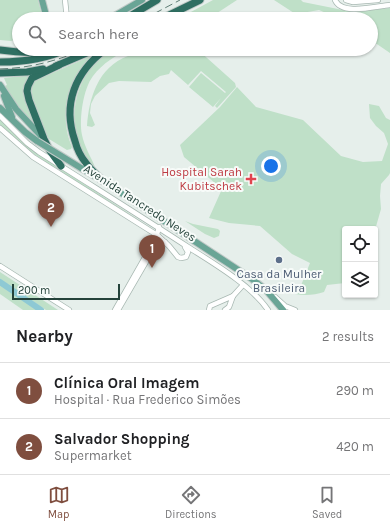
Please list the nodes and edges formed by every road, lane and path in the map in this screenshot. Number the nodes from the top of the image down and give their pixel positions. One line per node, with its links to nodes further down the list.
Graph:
1 (42, 0): 10 (main road)
2 (65, 0): 11 (street)
3 (142, 0): 12 (main road)
4 (157, 0): 13 (highway)
5 (200, 0): 14 (highway)
6 (335, 0): 9 (street)
7 (346, 0): 8 (street)
8 (378, 0)
9 (390, 4)
10 (45, 12)
11 (66, 12)
12 (121, 12)
13 (137, 12)
14 (175, 12)
15 (12, 49): 16 (main road)
16 (0, 50): 17 (highway)
17 (12, 52)
18 (46, 56): 21 (highway)
19 (80, 56): 22 (highway)
20 (97, 56): 31 (highway)
21 (3, 62)
22 (59, 65): 23 (highway); 29 (highway)
23 (4, 73)
24 (0, 85): 27 (main road); 29 (main road)
25 (0, 108): 27 (main road, Avenida Tancredo Neves)
26 (0, 116): 30 (street, Avenida Tancredo Neves)
27 (17, 125): 29 (main road, Avenida Tancredo Neves)
28 (0, 128): 33 (street)
29 (40, 140): 30 (highway); 31 (main road, Avenida Tancredo Neves, bridge)
30 (61, 166): 32 (street, Avenida Tancredo Neves)
31 (103, 181): 40 (main road, Avenida Tancredo Neves)
32 (159, 227): 33 (street); 35 (street, Avenida Tancredo Neves)
33 (157, 235): 34 (street); 37 (street)
34 (165, 242): 35 (street); 38 (street)
35 (183, 244): 39 (street, Avenida Tancredo Neves)
36 (0, 266): 42 (street)
37 (136, 271): 38 (street); 43 (street)
38 (134, 284): 44 (street)
39 (243, 285): 41 (street); 47 (street, Avenida Tancredo Neves)
40 (266, 290): 48 (main road, Avenida Tancredo Neves); 49 (main road, Avenida Tancredo Neves); 50 (street)
41 (233, 296): 45 (street); 46 (street)
42 (69, 310)
43 (115, 310)
44 (118, 310)
45 (209, 310)
46 (225, 310)
47 (268, 310)
48 (277, 310)
49 (283, 310)
50 (295, 310)

